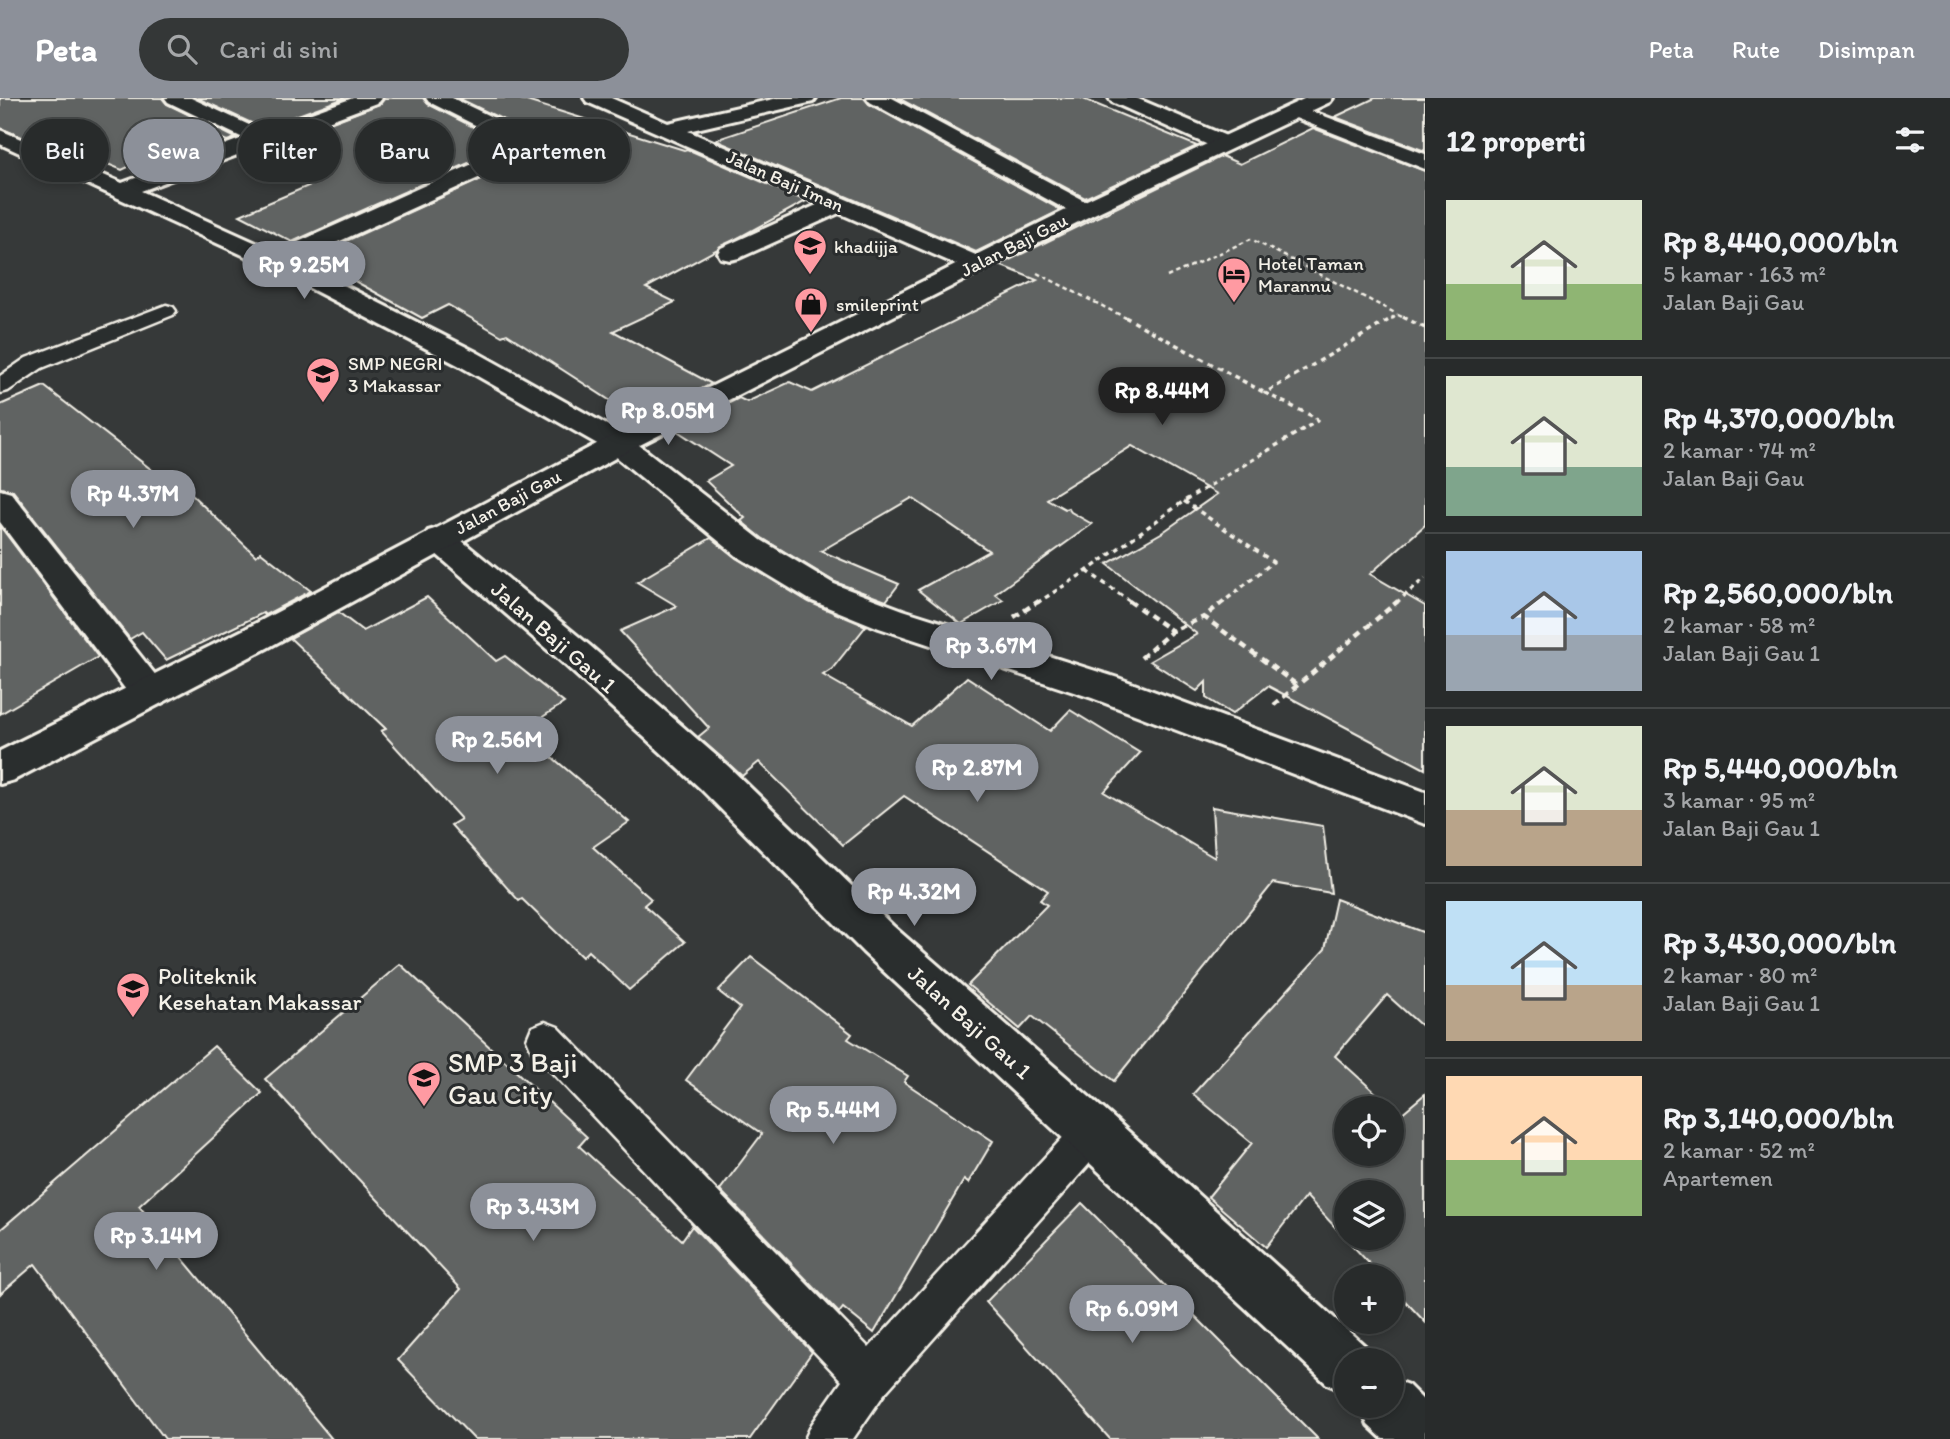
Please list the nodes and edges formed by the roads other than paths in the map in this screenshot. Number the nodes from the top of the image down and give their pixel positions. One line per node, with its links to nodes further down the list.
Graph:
1 (175, 98): 11 (street)
2 (372, 98): 10 (street)
3 (436, 98): 22 (street)
4 (594, 98): 12 (street, Jalan Baji Iman)
5 (806, 98): 12 (street)
6 (877, 98): 19 (street)
7 (1119, 98): 14 (street)
8 (1323, 98): 9 (street, Jalan Baji Gau)
9 (1295, 111): 14 (street, Jalan Baji Gau); 16 (street)
10 (313, 119)
11 (238, 128)
12 (668, 129): 18 (street, Jalan Baji Iman)
13 (0, 136): 17 (street)
14 (1223, 143): 19 (street, Jalan Baji Gau)
15 (238, 146): 17 (street)
16 (1425, 162)
17 (123, 190): 22 (street)
18 (839, 204): 20 (street); 21 (street, Jalan Baji Iman)
19 (1084, 210): 21 (street, Jalan Baji Gau)
20 (730, 253)
21 (987, 260): 25 (street, Jalan Baji Gau)
22 (276, 261): 25 (street)
23 (166, 311): 24 (lane)
24 (0, 386)
25 (619, 444): 27 (street, Jalan Baji Gau); 30 (street)
26 (0, 500): 28 (street)
27 (439, 539): 28 (street, Jalan Baji Gau); 32 (street, Jalan Baji Gau 1)
28 (148, 692): 29 (street, Jalan Baji Gau)
29 (0, 769)
30 (1425, 807)
31 (545, 1039): 34 (lane)
32 (1093, 1132): 33 (street, Jalan Baji Gau 1); 34 (lane)
33 (1334, 1354)
34 (869, 1379): 36 (lane)
35 (1401, 1418): 37 (street)
36 (827, 1439)
37 (1423, 1439)

